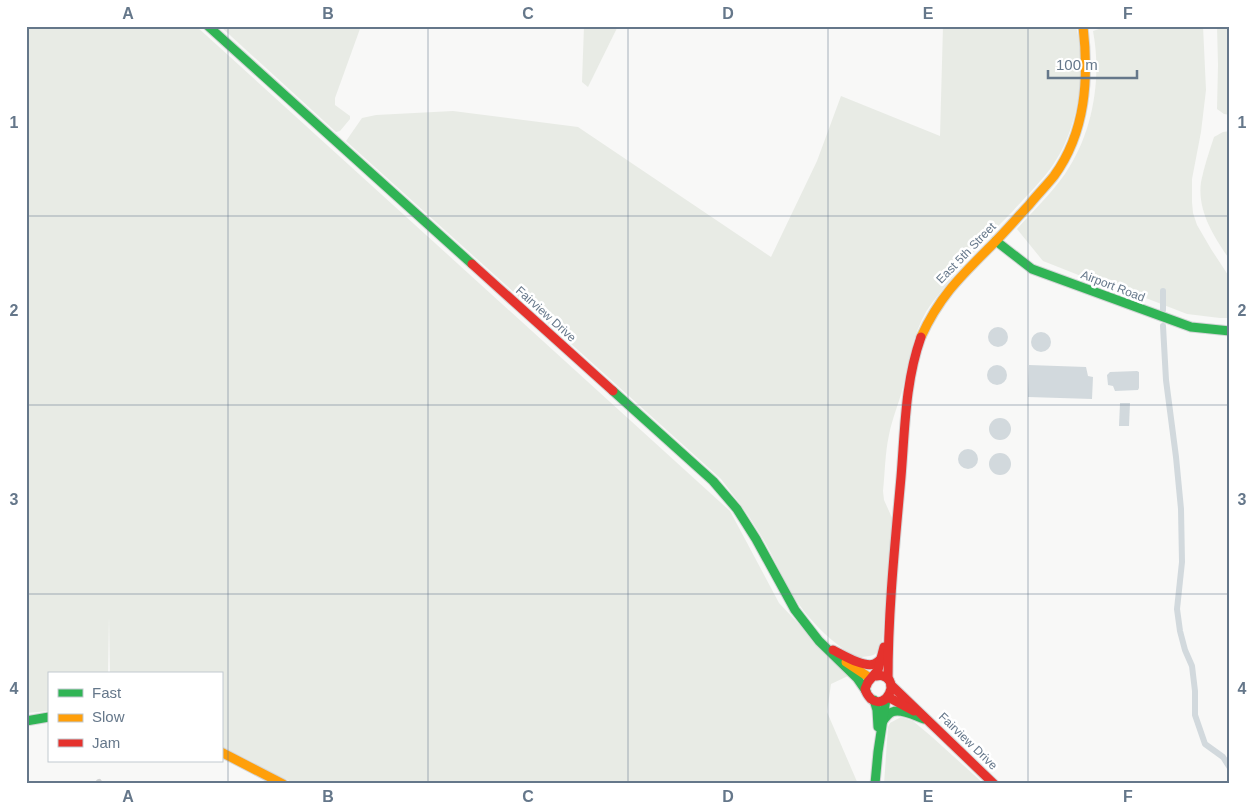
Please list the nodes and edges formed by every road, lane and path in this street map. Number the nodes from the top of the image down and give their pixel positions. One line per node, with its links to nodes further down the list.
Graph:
1 (208, 26): 6 (main road, Fairview Drive)
2 (1083, 26): 3 (main road, East 5th Street)
3 (996, 241): 4 (main road, Airport Road); 5 (main road, East 5th Street)
4 (1230, 331)
5 (888, 634): 7 (main road, East 5th Street); 9 (main road, East 5th Street)
6 (829, 649): 7 (main road); 8 (main road, Fairview Drive); 10 (main road, Fairview Drive)
7 (881, 660): 8 (main road, East 5th Street)
8 (872, 677): 9 (main road); 10 (main road)
9 (890, 682): 11 (main road); 14 (main road, Fairview Drive)
10 (866, 691): 12 (main road)
11 (887, 698): 12 (main road); 14 (main road, Fairview Drive); 16 (main road)
12 (874, 700): 17 (main road)
13 (48, 717): 15 (main road)
14 (928, 720): 16 (main road); 21 (main road, Fairview Drive)
15 (26, 721)
16 (882, 721): 17 (main road)
17 (878, 752): 20 (main road)
18 (222, 753): 19 (main road)
19 (283, 784)
20 (875, 784)
21 (994, 784)

